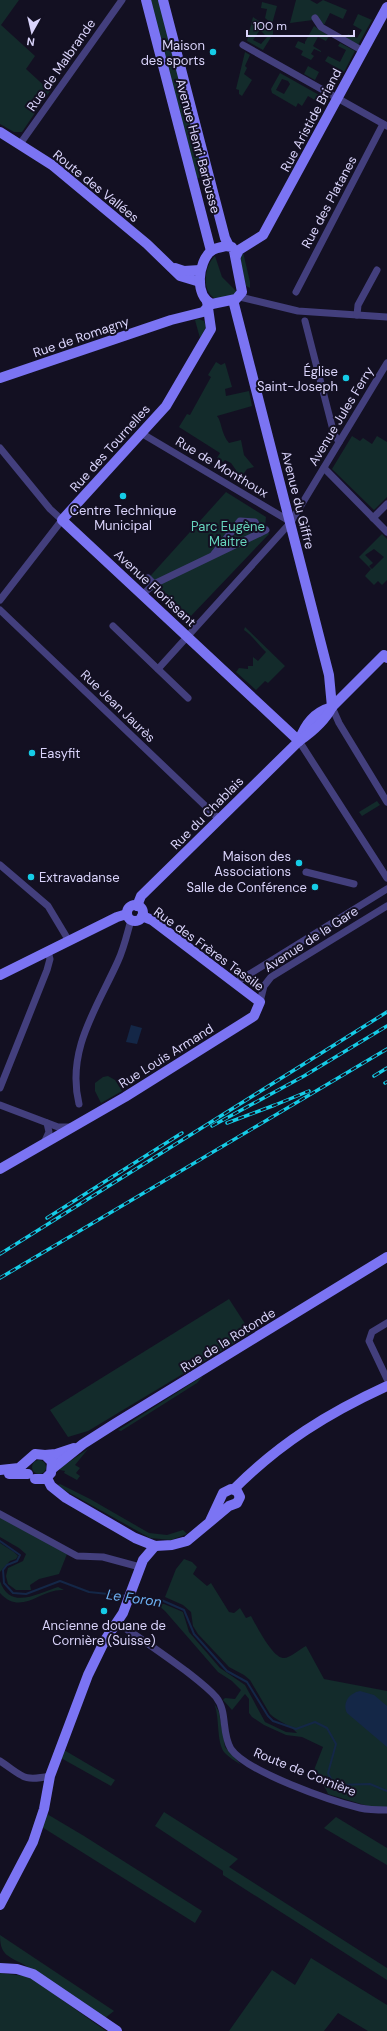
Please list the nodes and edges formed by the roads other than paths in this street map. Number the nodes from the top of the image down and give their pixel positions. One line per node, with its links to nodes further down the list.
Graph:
1 (122, 0): 11 (street, Rue de Malbrande)
2 (146, 0): 13 (street, Avenue Henri Barbusse)
3 (163, 0): 12 (street, Avenue Henri Barbusse)
4 (387, 6): 7 (street, Rue Aristide Briand)
5 (315, 18): 7 (street)
6 (243, 44): 8 (street)
7 (363, 51): 8 (street, Rue Aristide Briand)
8 (337, 98): 9 (street); 12 (street, Rue Aristide Briand)
9 (385, 125): 18 (street, Rue des Platanes)
10 (0, 132): 11 (street, Route des Vallées)
11 (20, 144): 14 (street, Route des Vallées)
12 (232, 250): 13 (street); 19 (street)
13 (211, 251): 15 (street)
14 (170, 266): 15 (street, Route des Vallées); 17 (street, Route des Vallées)
15 (200, 270): 17 (street)
16 (377, 270): 21 (street)
17 (200, 282): 20 (street)
18 (296, 292)
19 (236, 298): 20 (street); 21 (street); 33 (street, Avenue du Giffre)
20 (208, 303): 25 (street, Rue de Romagny); 26 (street, Rue des Tournelles)
21 (357, 315): 22 (street)
22 (387, 317)
23 (305, 321): 27 (street)
24 (387, 363): 27 (street, Avenue Jules Ferry)
25 (0, 378)
26 (141, 433): 32 (street, Rue des Tournelles); 33 (street, Rue de Monthoux)
27 (339, 442): 29 (street, Avenue Jules Ferry)
28 (0, 448): 32 (street, Avenue Florissant)
29 (324, 468): 31 (street); 33 (street, Avenue Jules Ferry)
30 (387, 504): 31 (street)
31 (373, 518): 34 (street)
32 (62, 520): 38 (street, Avenue Florissant); 39 (street, Rue des Tournelles)
33 (291, 522): 42 (street, Avenue Jules Ferry); 46 (street, Avenue du Giffre)
34 (387, 532)
35 (211, 557): 35 (street); 37 (street)
36 (148, 578): 37 (street)
37 (154, 584): 38 (street)
38 (142, 595): 42 (street, Avenue Florissant)
39 (0, 600)
40 (0, 610): 50 (street, Rue Jean Jaurès)
41 (113, 626): 44 (street)
42 (187, 636): 44 (street, Avenue Jules Ferry); 47 (street, Avenue Florissant)
43 (386, 655): 46 (street, Rue du Chablais)
44 (158, 669): 45 (street)
45 (188, 698)
46 (332, 707): 47 (street, Rue du Chablais); 48 (street)
47 (298, 741): 50 (street, Rue du Chablais); 53 (street)
48 (384, 791): 49 (street)
49 (387, 802)
50 (219, 819): 56 (street, Rue du Chablais)
51 (0, 865): 60 (street)
52 (306, 872): 54 (street)
53 (387, 878)
54 (354, 884)
55 (387, 889): 63 (street)
56 (137, 906): 58 (street); 59 (street)
57 (387, 906): 64 (street, Avenue de la Gare)
58 (142, 916): 59 (street); 63 (street, Rue des Frères Tassile)
59 (129, 917): 60 (street); 66 (street)
60 (69, 940): 61 (street)
61 (48, 951): 62 (street); 65 (street)
62 (0, 975)
63 (236, 985): 64 (street, Rue des Frères Tassile)
64 (260, 1002): 69 (street, Rue Louis Armand)
65 (0, 1088)
66 (80, 1104)
67 (0, 1105): 68 (street)
68 (47, 1123): 69 (street); 70 (street)
69 (74, 1125): 70 (street, Rue Louis Armand)
70 (42, 1144): 71 (street, Rue Louis Armand)
71 (0, 1169)
72 (387, 1258): 76 (street, Rue de la Rotonde)
73 (387, 1322): 74 (street)
74 (387, 1379)
75 (387, 1386): 83 (street)
76 (84, 1444): 77 (street, Rue de la Rotonde); 79 (street, Rue de la Rotonde)
77 (45, 1455): 78 (street); 79 (street)
78 (27, 1462): 80 (street); 81 (street)
79 (53, 1468): 82 (street)
80 (0, 1470): 81 (street)
81 (32, 1476): 82 (street); 84 (street)
82 (47, 1478): 84 (street)
83 (236, 1491): 85 (street); 86 (street)
84 (66, 1498): 89 (street)
85 (222, 1498): 86 (street); 88 (street)
86 (229, 1506): 88 (street)
87 (0, 1514): 91 (street)
88 (210, 1521): 90 (street)
89 (143, 1542): 90 (street); 91 (street)
90 (155, 1546): 91 (street)
91 (142, 1564): 92 (street)
92 (116, 1622): 94 (street); 95 (street, Route de Cornière)
93 (0, 1761): 94 (street)
94 (50, 1776): 96 (street)
95 (387, 1810)
96 (0, 1906)
97 (0, 1968): 98 (street)
98 (117, 2031)

